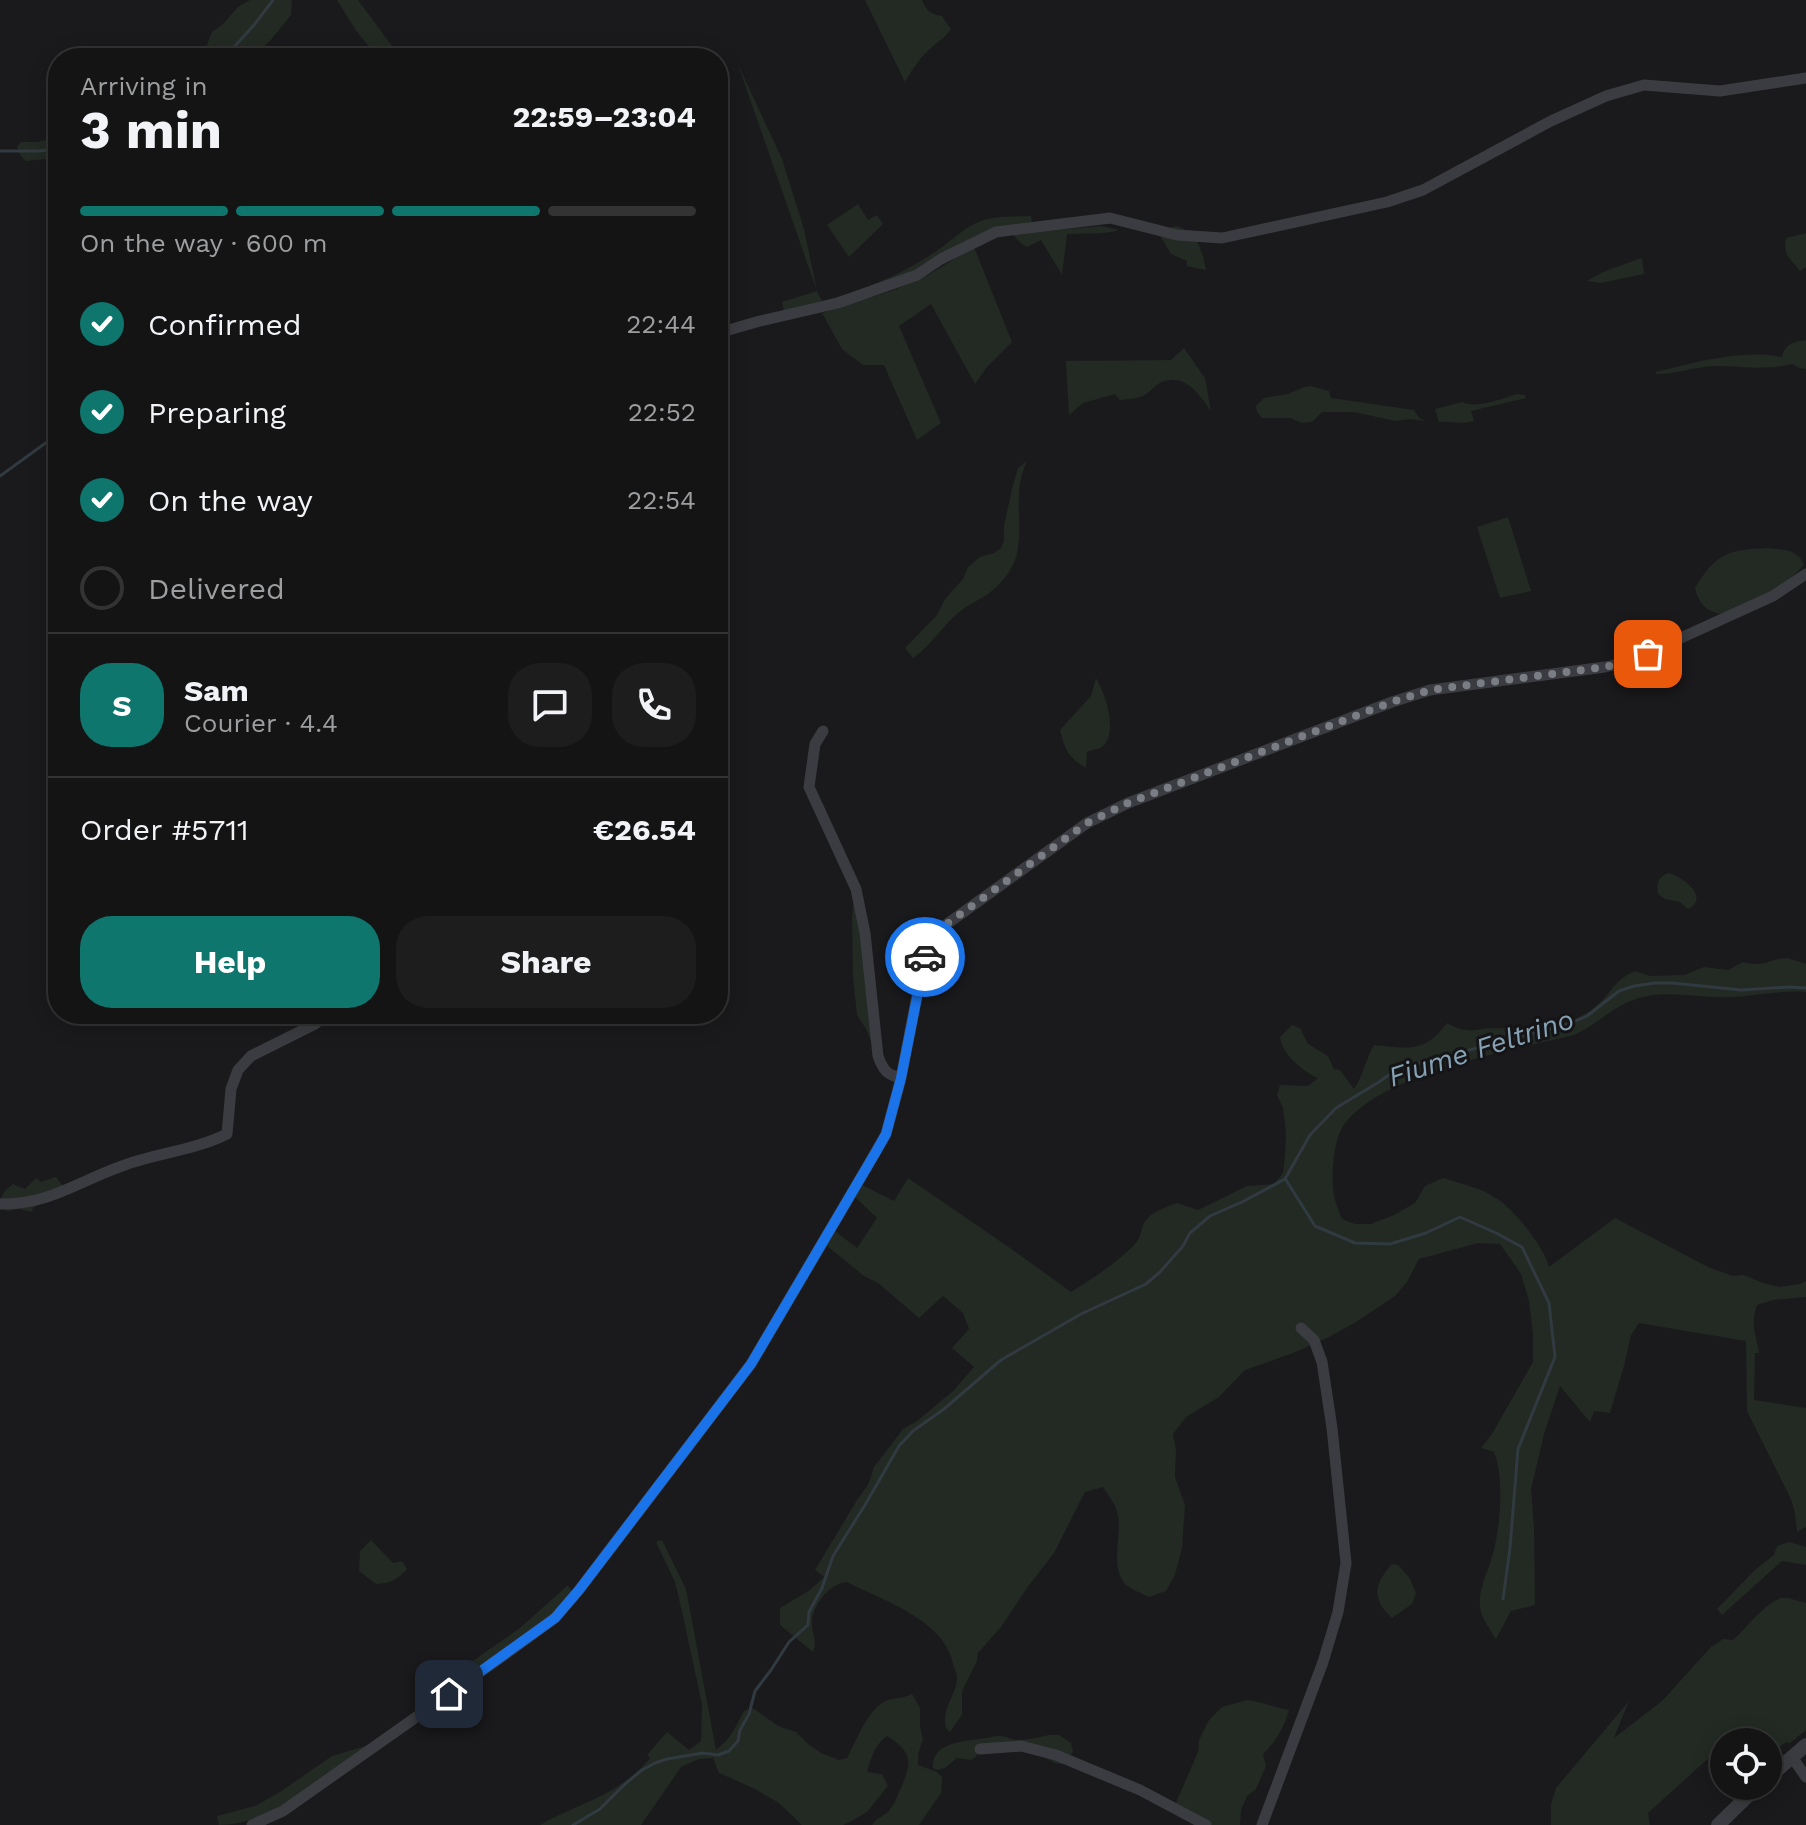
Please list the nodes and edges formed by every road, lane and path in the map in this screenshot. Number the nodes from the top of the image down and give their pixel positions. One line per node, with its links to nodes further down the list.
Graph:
1 (1806, 78): 2 (street)
2 (728, 330)
3 (1806, 574): 6 (street)
4 (823, 731): 6 (street)
5 (315, 1024): 7 (street)
6 (901, 1078): 16 (street)
7 (0, 1204)
8 (1301, 1328): 18 (street)
9 (1806, 1745): 11 (street)
10 (980, 1749): 17 (street)
11 (1792, 1757): 12 (street); 13 (street)
12 (1782, 1766)
13 (1806, 1777)
14 (1745, 1800): 15 (street)
15 (1724, 1823)
16 (252, 1825)
17 (1206, 1825)
18 (1262, 1825)

